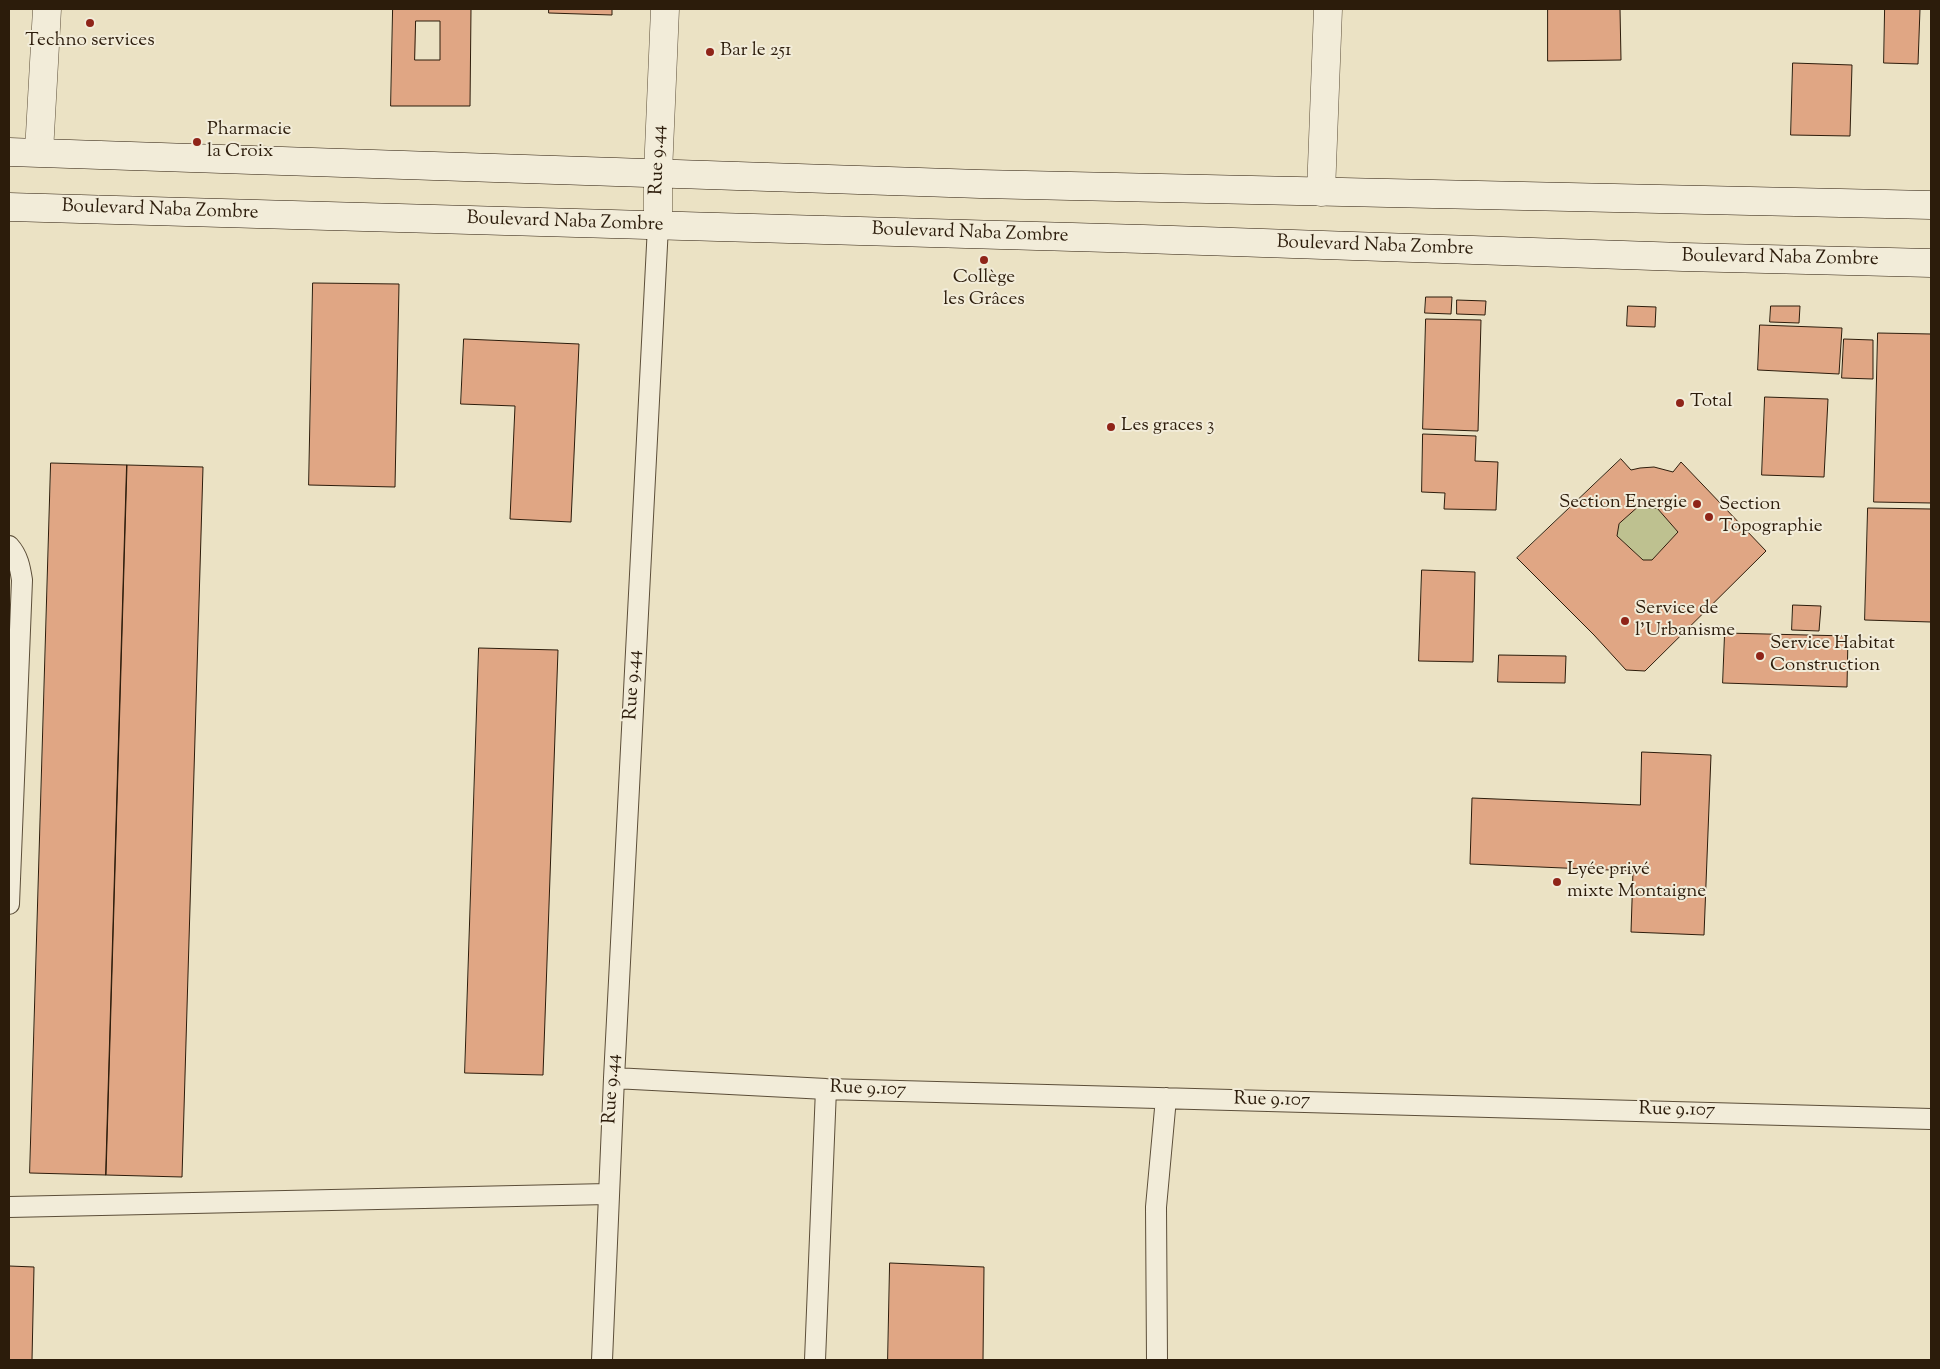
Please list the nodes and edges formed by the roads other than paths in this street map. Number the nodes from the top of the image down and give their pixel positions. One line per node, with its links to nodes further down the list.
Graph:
1 (47, 9): 5 (main road)
2 (665, 9): 6 (main road, Rue 9.44)
3 (1328, 9): 7 (main road)
4 (9, 152): 5 (main road)
5 (39, 152): 6 (main road)
6 (658, 173): 7 (main road); 10 (main road, Rue 9.44)
7 (1321, 192): 8 (main road)
8 (1931, 205)
9 (9, 207): 10 (main road, Boulevard Naba Zombre)
10 (658, 226): 11 (main road, Boulevard Naba Zombre); 14 (lane, Rue 9.44)
11 (1931, 263)
12 (9, 546): 13 (lane)
13 (9, 904)
14 (614, 1078): 15 (lane, Rue 9.107); 18 (lane, Rue 9.44)
15 (826, 1089): 16 (lane, Rue 9.107); 21 (lane)
16 (1166, 1098): 17 (lane, Rue 9.107); 22 (lane)
17 (1931, 1119)
18 (608, 1194): 19 (lane); 20 (lane, Rue 9.44)
19 (9, 1207)
20 (602, 1360)
21 (815, 1360)
22 (1157, 1360)

